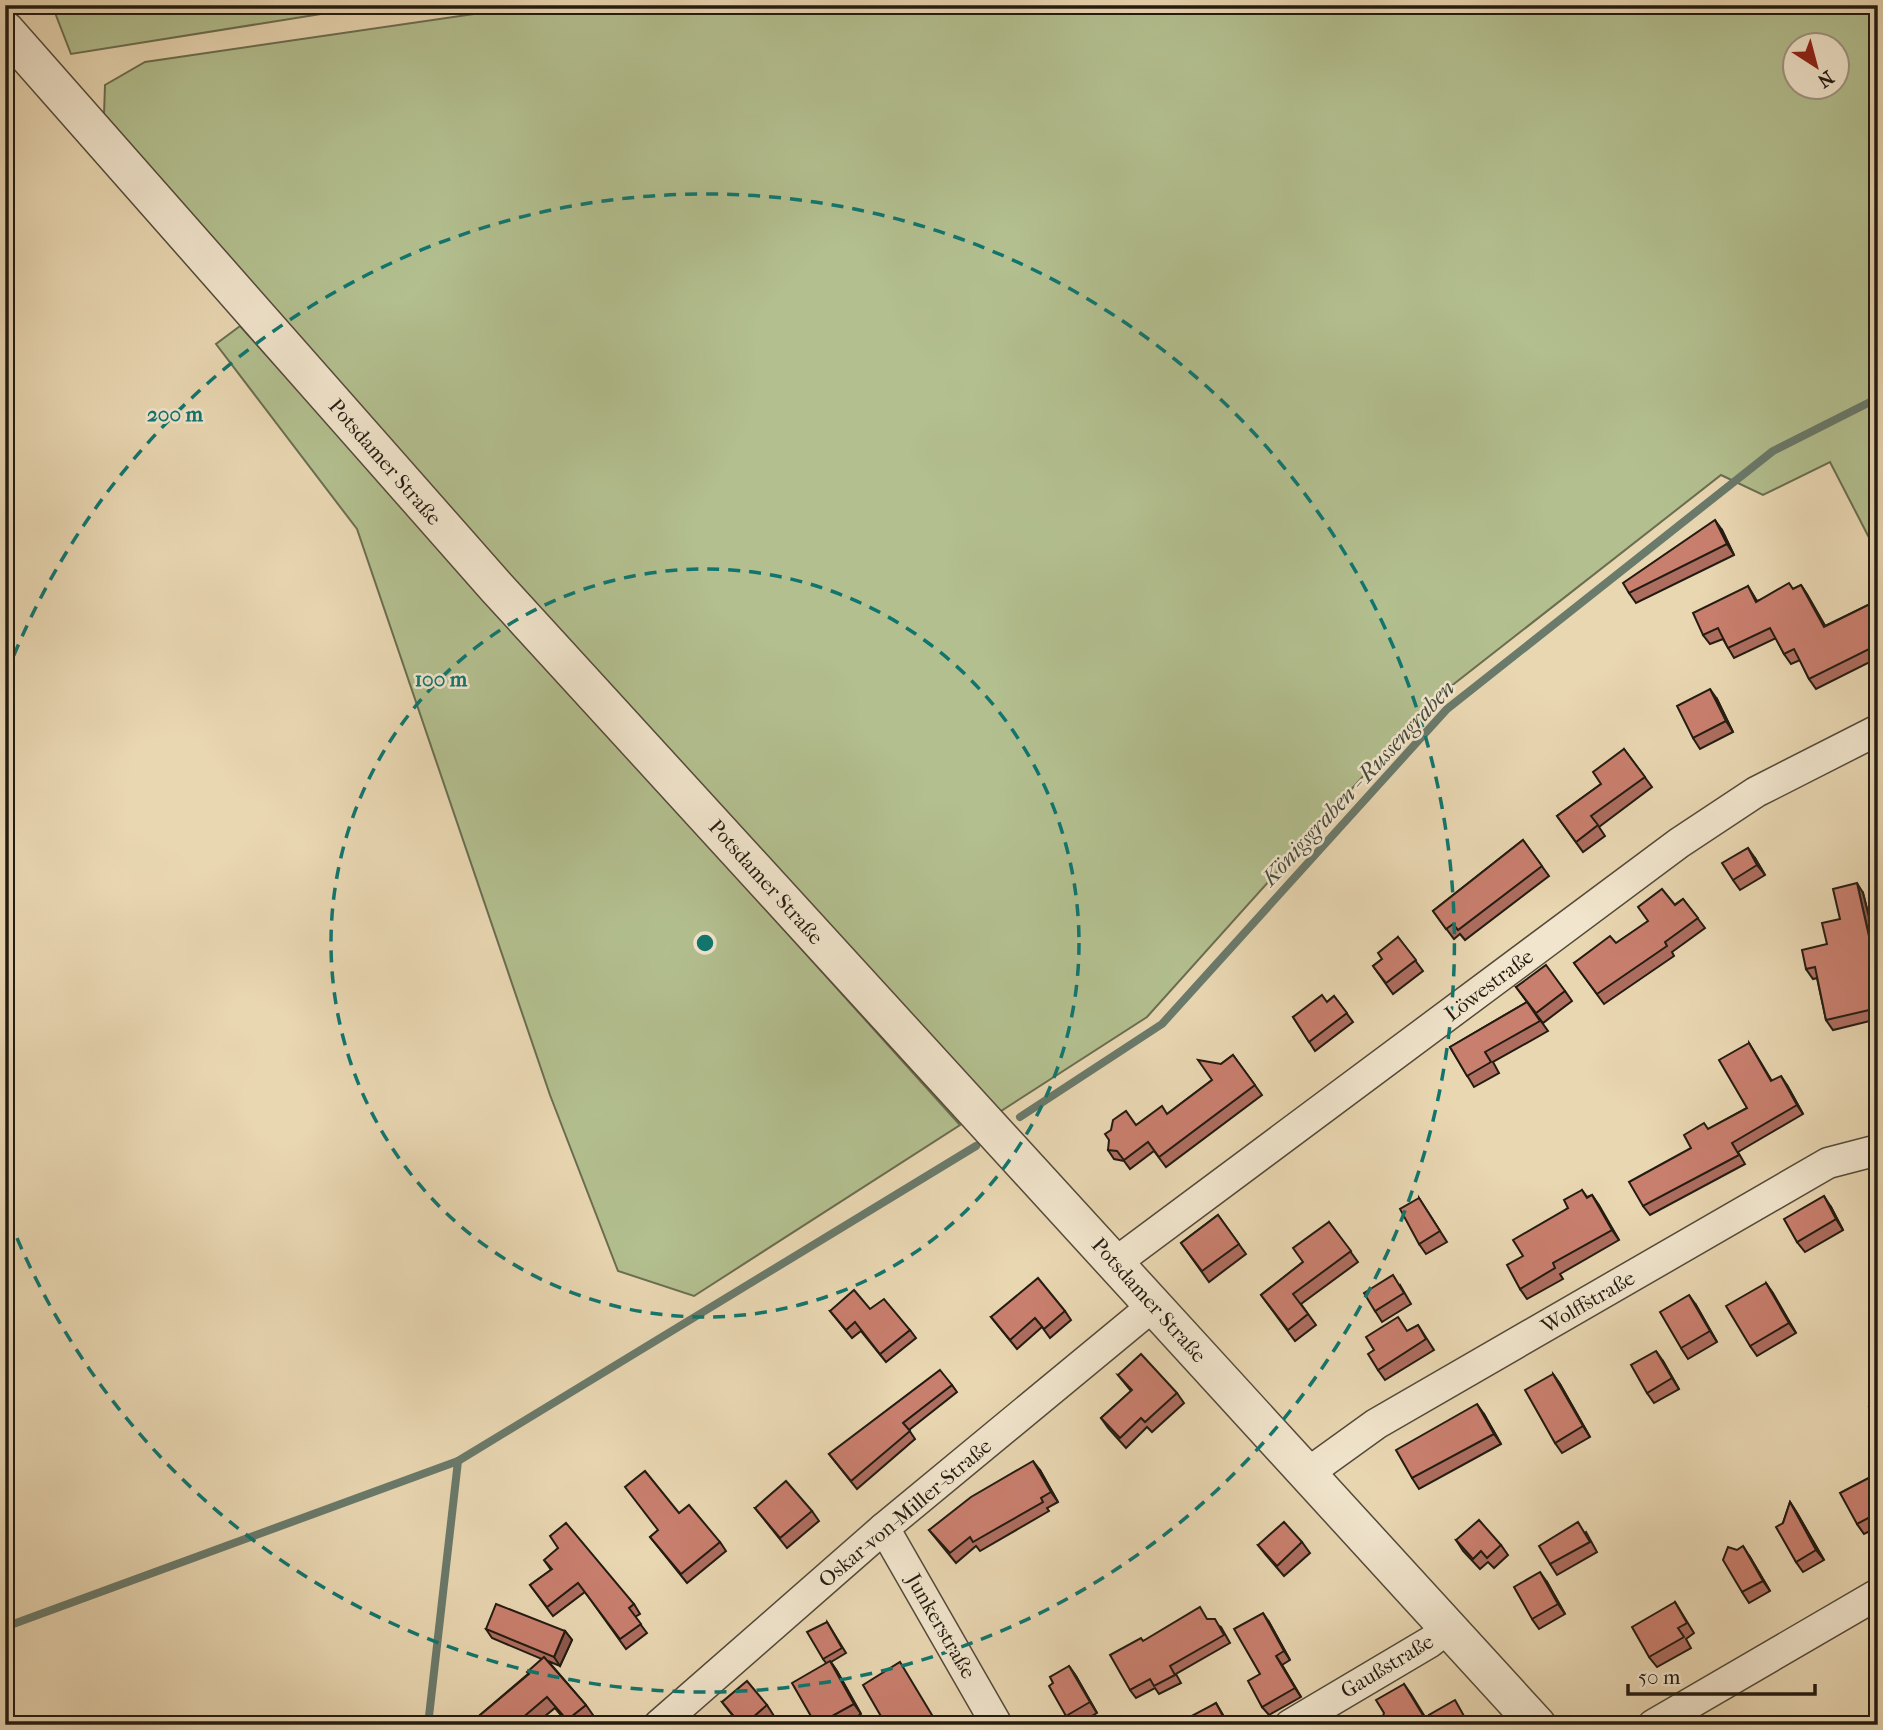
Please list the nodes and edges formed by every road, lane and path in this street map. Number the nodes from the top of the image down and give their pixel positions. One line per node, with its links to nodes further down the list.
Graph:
1 (5, 30): 4 (street, Potsdamer Straße)
2 (1878, 730): 4 (street, Löwestraße)
3 (1878, 1150): 6 (street, Wolffstraße)
4 (1115, 1263): 5 (street, Potsdamer Straße)
5 (1154, 1305): 6 (street, Potsdamer Straße); 7 (street, Oskar-von-Miller-Straße)
6 (1308, 1473): 9 (street, Potsdamer Straße)
7 (884, 1528): 10 (street, Oskar-von-Miller-Straße); 11 (street, Junkerstraße)
8 (1878, 1594): 14 (street)
9 (1448, 1628): 12 (street, Gaußstraße); 13 (street, Potsdamer Straße)
10 (659, 1725)
11 (997, 1725)
12 (1290, 1725)
13 (1538, 1725)
14 (1653, 1725)

